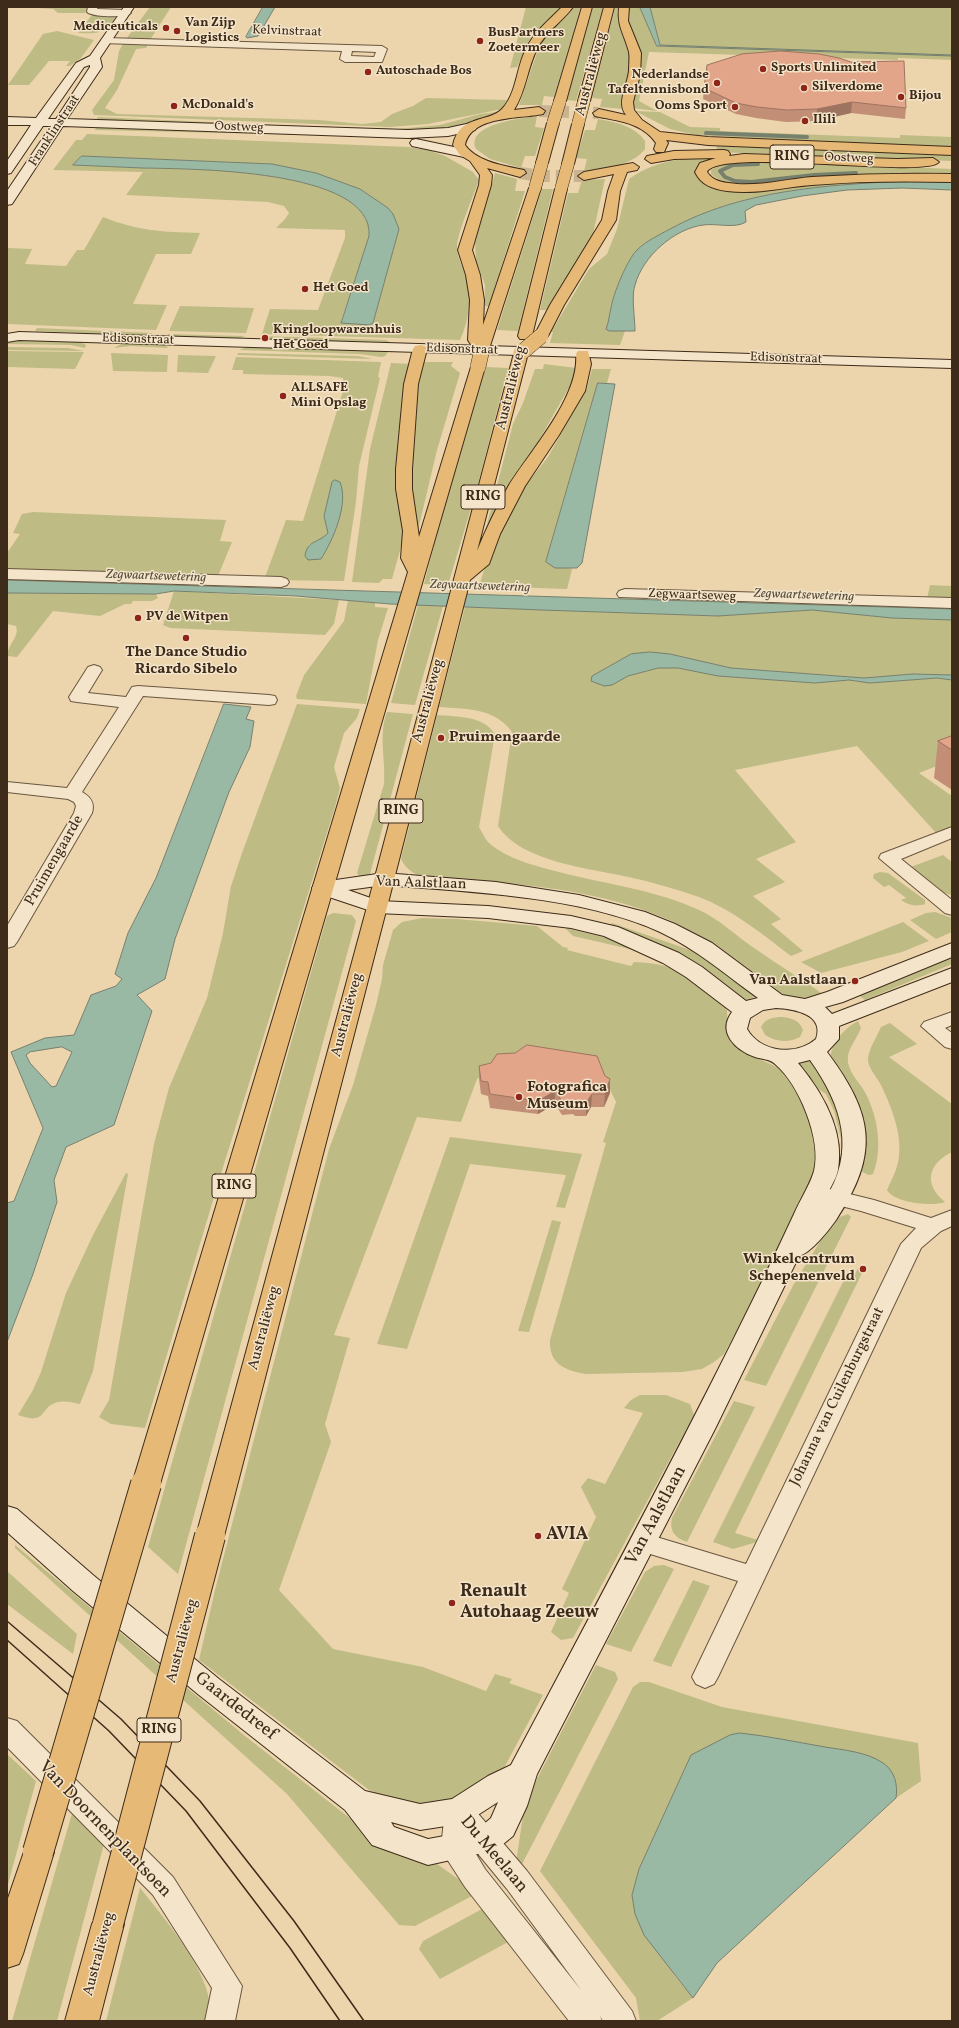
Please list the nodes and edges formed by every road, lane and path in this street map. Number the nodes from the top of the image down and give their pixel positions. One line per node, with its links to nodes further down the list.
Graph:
1 (93, 7): 6 (street)
2 (568, 7): 12 (main road)
3 (587, 7): 31 (main road, Australiëweg, bridge)
4 (609, 7): 35 (main road, Australiëweg, bridge)
5 (624, 7): 14 (main road)
6 (128, 10): 7 (street, Franklinstraat)
7 (106, 41): 8 (street, Kelvinstraat); 9 (street, Franklinstraat)
8 (348, 48)
9 (94, 58): 15 (street, Franklinstraat); 16 (street, Franklinstraat)
10 (539, 111): 12 (main road)
11 (599, 113): 14 (main road, RING)
12 (502, 116): 17 (main road)
13 (7, 121): 15 (street, Oostweg)
14 (638, 122): 19 (main road, RING)
15 (36, 126): 16 (street, Oostweg); 18 (street, Oostweg); 25 (street, Franklinstraat)
16 (58, 126): 17 (street, Oostweg); 21 (street, Oostweg); 30 (street, Franklinstraat)
17 (471, 127): 21 (main road)
18 (7, 129)
19 (658, 135): 20 (main road, Oostweg / RING); 22 (main road)
20 (952, 151)
21 (469, 156): 27 (main road); 31 (main road)
22 (651, 159): 23 (main road, Oostweg / RING); 26 (main road, RING)
23 (933, 162): 24 (main road, Oostweg / RING); 29 (main road)
24 (952, 163)
25 (7, 170)
26 (621, 170): 28 (main road, RING); 35 (main road, bridge)
27 (520, 173)
28 (584, 176)
29 (952, 178)
30 (7, 201)
31 (481, 334): 38 (main road, RING, bridge)
32 (11, 335): 33 (street, Edisonstraat)
33 (420, 349): 34 (street, Edisonstraat); 38 (main road)
34 (584, 354): 36 (street, Edisonstraat); 39 (main road)
35 (519, 361): 39 (main road, Australiëweg / RING)
36 (952, 364)
37 (7, 574): 40 (street)
38 (415, 576): 50 (main road, RING)
39 (461, 580): 49 (main road, Australiëweg / RING)
40 (281, 582)
41 (625, 594): 42 (street, Zegwaartseweg)
42 (952, 603)
43 (94, 670): 45 (street)
44 (269, 700): 45 (street, Pruimengaarde)
45 (131, 703): 47 (street, Pruimengaarde)
46 (7, 787): 47 (street)
47 (72, 794): 53 (street, Pruimengaarde)
48 (952, 832): 52 (street)
49 (384, 879): 50 (street, Van Aalstlaan); 51 (main road, Australiëweg / RING); 56 (street, Van Aalstlaan)
50 (322, 888): 51 (street, Van Aalstlaan); 76 (main road, RING, bridge)
51 (377, 907): 58 (street, Van Aalstlaan); 77 (main road, Australiëweg / RING, bridge)
52 (952, 909)
53 (7, 942)
54 (952, 950): 57 (street)
55 (952, 974): 60 (street)
56 (776, 1001): 57 (street); 58 (street)
57 (806, 1006): 60 (street)
58 (744, 1011): 63 (street)
59 (952, 1018): 61 (street)
60 (828, 1023): 62 (street)
61 (952, 1043)
62 (815, 1050): 63 (street); 64 (street, Van Aalstlaan)
63 (781, 1056): 64 (street, Van Aalstlaan)
64 (828, 1196): 65 (street, Johanna van Cuilenburgstraat); 67 (street, Van Aalstlaan)
65 (942, 1222): 68 (street, Johanna van Cuilenburgstraat)
66 (7, 1516): 72 (street, Gaardedreef)
67 (643, 1542): 68 (street); 71 (street, Van Aalstlaan)
68 (752, 1575): 69 (street, Johanna van Cuilenburgstraat)
69 (705, 1677)
70 (7, 1729): 78 (street, Van Doornenplantsoen)
71 (522, 1774): 73 (street); 74 (street, Van Aalstlaan)
72 (356, 1801): 73 (street, Gaardedreef); 75 (street, Gaardedreef)
73 (459, 1811): 74 (street, Du Meelaan); 75 (street, Du Meelaan)
74 (485, 1841): 75 (street, Van Aalstlaan); 80 (street, Du Meelaan)
75 (455, 1848): 79 (street, Du Meelaan)
76 (7, 1954)
77 (82, 2021)
78 (220, 2021)
79 (587, 2021)
80 (621, 2021)

